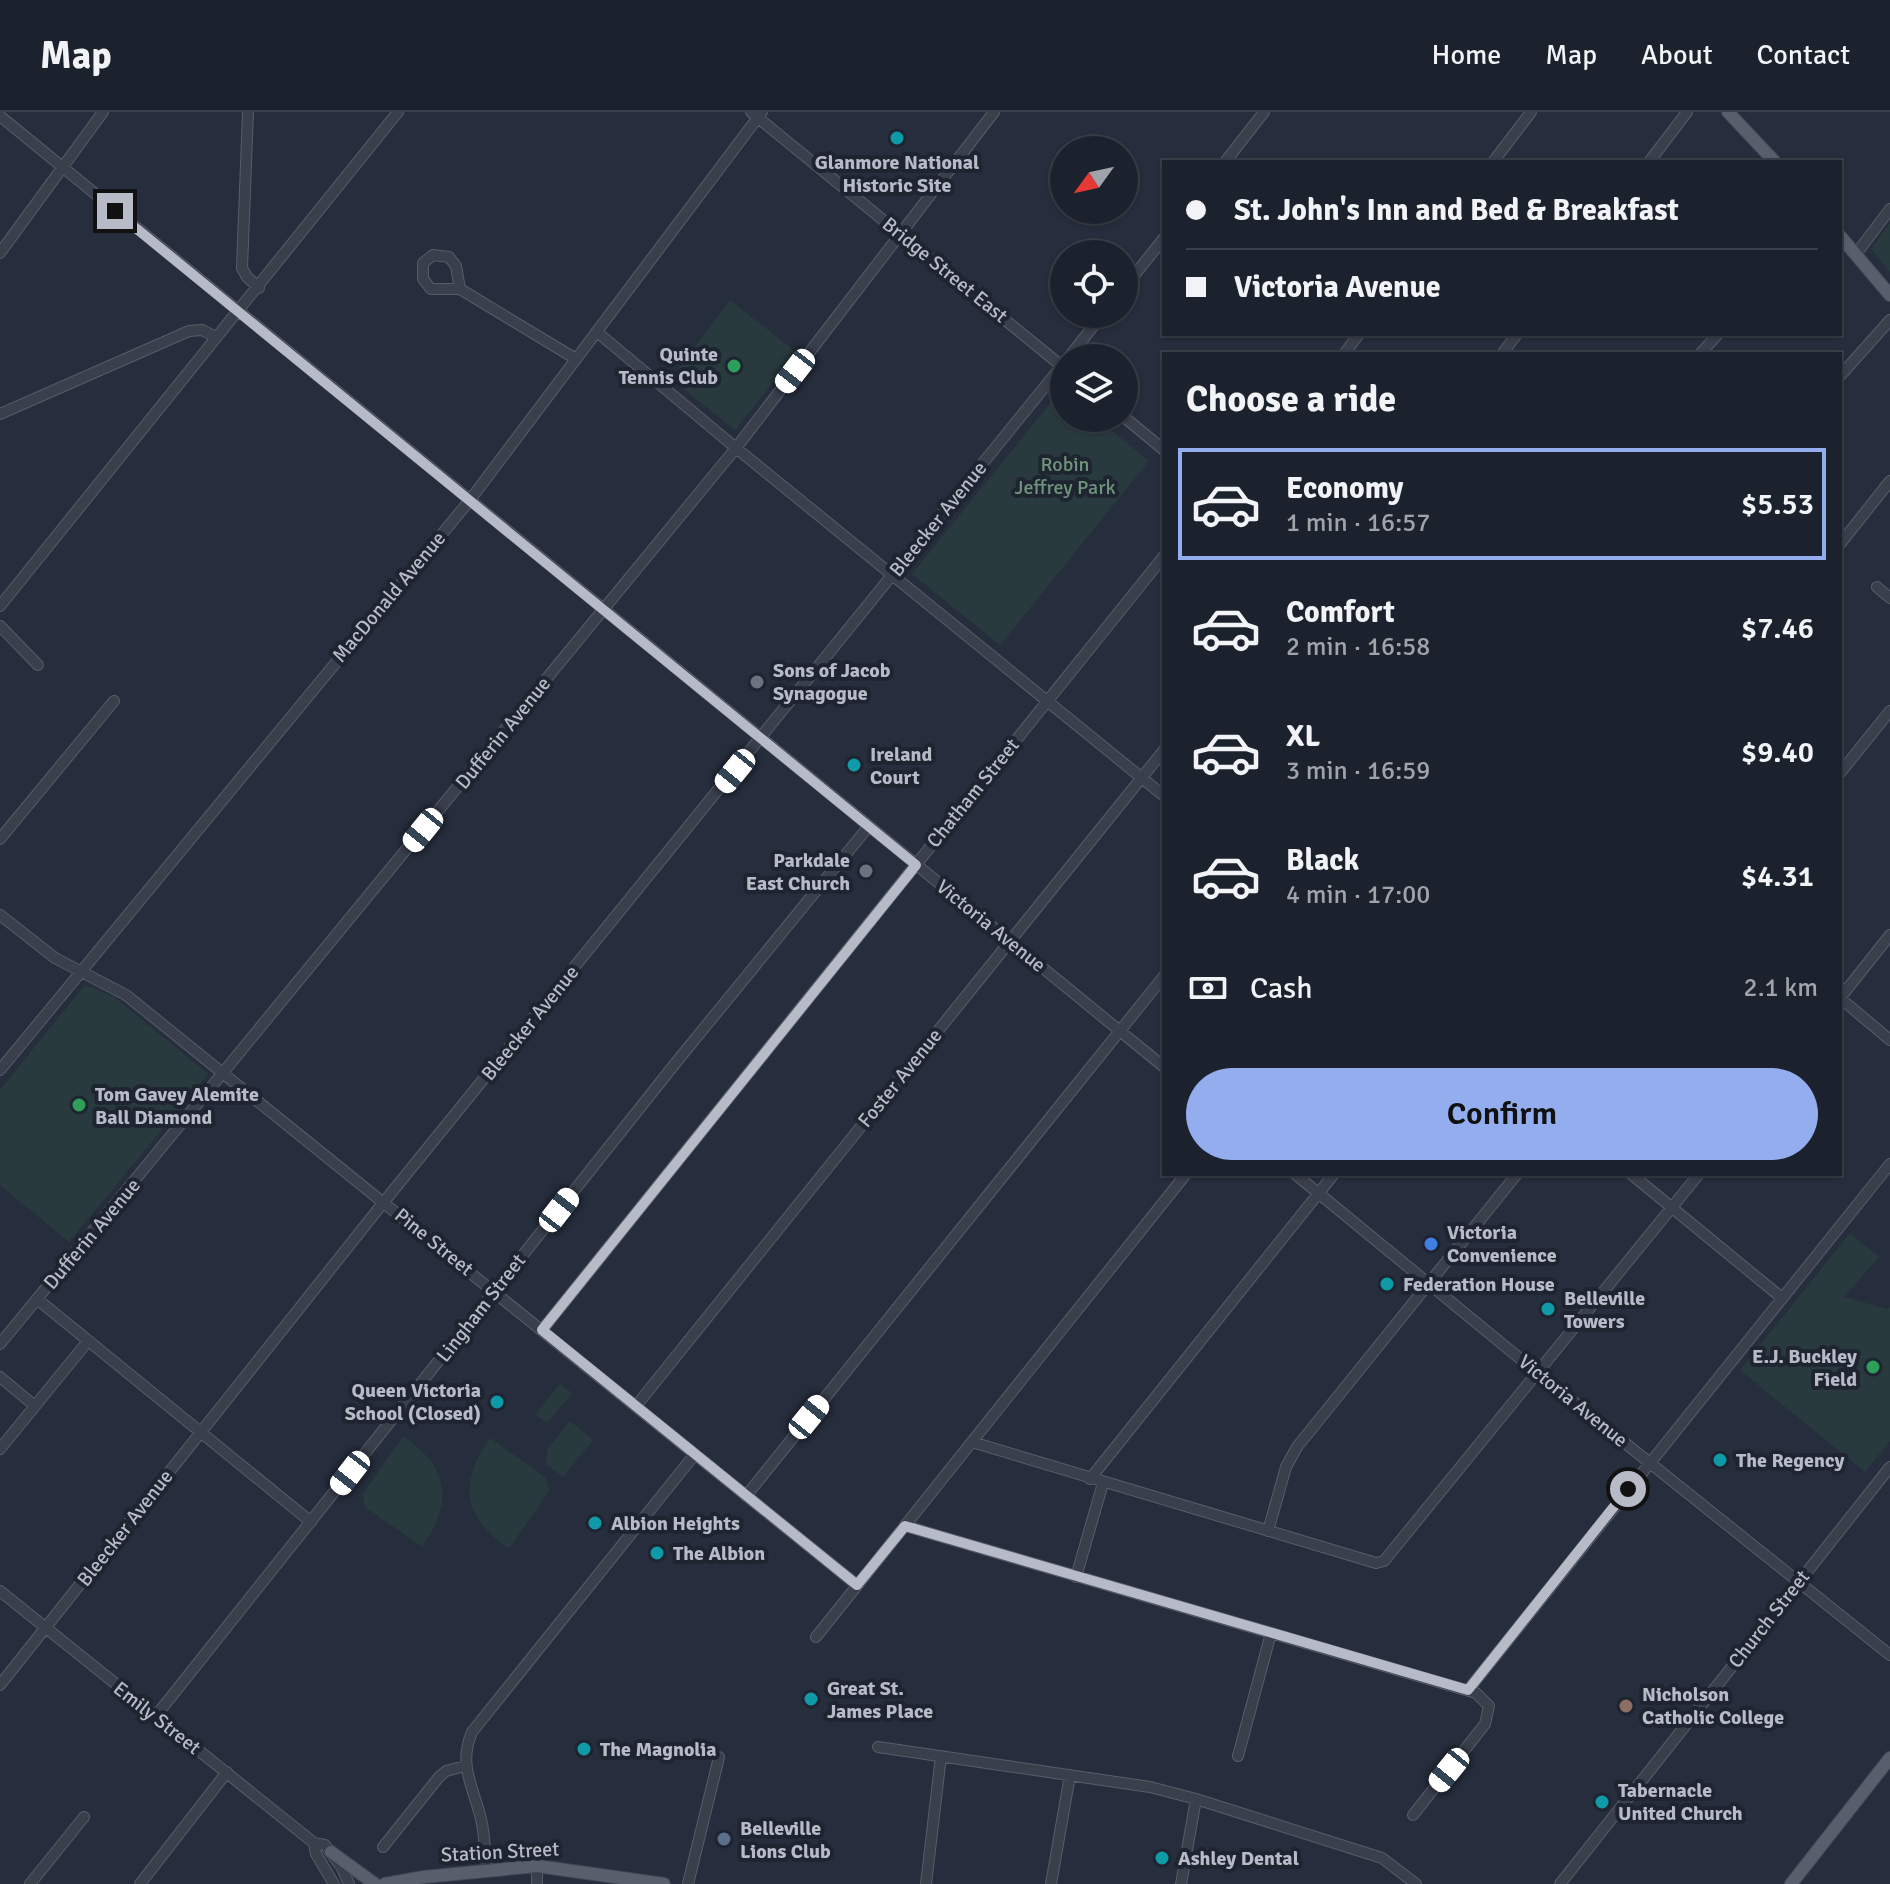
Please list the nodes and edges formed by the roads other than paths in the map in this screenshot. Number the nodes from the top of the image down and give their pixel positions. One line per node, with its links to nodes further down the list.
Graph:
1 (103, 112): 15 (street)
2 (248, 112): 23 (street)
3 (398, 112): 23 (street)
4 (994, 112): 17 (street, Dufferin Avenue)
5 (1264, 112): 11 (street)
6 (1531, 112): 12 (street)
7 (1687, 112): 13 (street)
8 (1728, 112): 14 (main road)
9 (757, 114): 17 (street, Bridge Street East); 29 (street, MacDonald Avenue)
10 (0, 116): 15 (street, Victoria Avenue)
11 (1227, 160)
12 (1495, 160)
13 (1651, 160)
14 (1773, 160)
15 (62, 168): 20 (street); 26 (street, Victoria Avenue)
16 (1890, 209): 21 (street)
17 (902, 235): 34 (street, Bridge Street East); 40 (street, Dufferin Avenue)
18 (1842, 238): 21 (main road)
19 (1162, 240): 22 (street)
20 (0, 253)
21 (1856, 254): 25 (main road)
22 (1138, 270)
23 (259, 288): 26 (street)
24 (460, 289): 35 (street)
25 (1890, 295)
26 (239, 311): 31 (street); 43 (street, Victoria Avenue)
27 (1890, 320): 36 (street)
28 (1092, 328): 32 (street, Bleecker Avenue)
29 (597, 332): 35 (street, MacDonald Avenue); 40 (street)
30 (1716, 336): 33 (street)
31 (216, 337): 38 (street); 49 (street)
32 (1080, 344)
33 (1702, 352)
34 (1050, 353)
35 (576, 359): 43 (street, MacDonald Avenue)
36 (1842, 374)
37 (1050, 381): 46 (street, Bleecker Avenue)
38 (0, 414)
39 (1138, 429): 41 (street)
40 (736, 448): 46 (street); 50 (street, Dufferin Avenue)
41 (1162, 448)
42 (1890, 481): 44 (street)
43 (470, 500): 50 (street, Victoria Avenue); 67 (street, MacDonald Avenue)
44 (1842, 541)
45 (1162, 558): 54 (street, Chatham Street)
46 (894, 574): 54 (street); 56 (street, Bleecker Avenue)
47 (1877, 587): 48 (street)
48 (1890, 598)
49 (0, 606)
50 (604, 610): 56 (street, Victoria Avenue); 75 (street, Dufferin Avenue)
51 (0, 626): 52 (street)
52 (38, 665)
53 (114, 701): 62 (street)
54 (1048, 701): 59 (street); 63 (street, Chatham Street)
55 (1890, 711): 58 (street)
56 (760, 739): 61 (street, Victoria Avenue); 84 (street, Bleecker Avenue)
57 (1162, 752): 59 (street, Foster Avenue)
58 (1842, 771)
59 (1142, 777): 60 (street); 66 (street, Foster Avenue)
60 (1162, 794)
61 (869, 826): 63 (street, Victoria Avenue); 87 (street, Lingham Street)
62 (0, 839)
63 (916, 865): 66 (street, Victoria Avenue); 90 (street, Chatham Street)
64 (0, 915): 67 (street, Pine Street)
65 (1890, 935): 69 (street)
66 (1010, 941): 71 (street, Victoria Avenue); 96 (street, Foster Avenue)
67 (80, 972): 74 (street, MacDonald Avenue); 75 (street, Pine Street)
68 (1162, 978): 71 (street)
69 (1842, 995)
70 (1842, 1000): 72 (street)
71 (1120, 1031): 73 (street, Victoria Avenue); 105 (street)
72 (1890, 1040)
73 (1162, 1065)
74 (0, 1070)
75 (225, 1073): 84 (street, Pine Street); 89 (street, Dufferin Avenue)
76 (1890, 1164): 88 (street)
77 (1184, 1176): 98 (street)
78 (1297, 1176): 83 (street, Victoria Avenue)
79 (1332, 1176): 83 (street)
80 (1515, 1176): 86 (street)
81 (1633, 1176): 85 (street)
82 (1697, 1176): 85 (street)
83 (1318, 1193): 86 (street, Victoria Avenue); 103 (street)
84 (384, 1202): 87 (street, Pine Street); 97 (street, Bleecker Avenue)
85 (1672, 1207): 88 (street); 93 (street)
86 (1428, 1284): 93 (street, Victoria Avenue); 108 (street)
87 (495, 1292): 90 (street, Pine Street); 106 (street, Lingham Street)
88 (1782, 1298): 101 (street)
89 (37, 1299): 91 (street); 92 (street, Dufferin Avenue)
90 (542, 1330): 96 (street, Pine Street)
91 (88, 1341): 95 (street); 97 (street)
92 (0, 1344)
93 (1538, 1373): 101 (street, Victoria Avenue); 108 (street)
94 (0, 1377): 95 (street)
95 (35, 1406): 99 (street)
96 (636, 1406): 100 (street, Pine Street)
97 (201, 1432): 106 (street); 113 (street, Bleecker Avenue)
98 (972, 1442): 103 (street); 107 (street)
99 (0, 1449)
100 (695, 1454): 105 (street, Pine Street); 125 (street)
101 (1649, 1463): 110 (street, Victoria Avenue); 118 (street)
102 (1888, 1475): 110 (street, Church Street)
103 (1090, 1479): 104 (street)
104 (1103, 1483): 108 (street); 109 (street)
105 (746, 1496): 111 (street, Pine Street)
106 (311, 1522): 119 (street, Lingham Street)
107 (905, 1526): 109 (street); 111 (street)
108 (1268, 1531)
109 (1076, 1577): 114 (street)
110 (1798, 1581): 116 (street, Victoria Avenue); 149 (street, Church Street)
111 (857, 1585): 115 (street)
112 (0, 1591): 113 (street, Emily Street)
113 (45, 1628): 117 (street, Bleecker Avenue); 119 (street, Emily Street)
114 (1271, 1633): 118 (street); 122 (street)
115 (816, 1637)
116 (1890, 1655)
117 (0, 1685)
118 (1468, 1690): 129 (street)
119 (155, 1717): 126 (street, Emily Street)
120 (878, 1747): 121 (street)
121 (941, 1756): 127 (street); 145 (street)
122 (1238, 1756)
123 (719, 1757): 144 (street)
124 (1890, 1758): 150 (main road)
125 (465, 1766): 132 (street); 135 (street)
126 (227, 1772): 131 (street, Emily Street); 137 (street)
127 (1070, 1775): 128 (street); 146 (street)
128 (1196, 1799): 147 (street); 148 (street)
129 (1413, 1815)
130 (84, 1817): 136 (street)
131 (314, 1843): 133 (street, Emily Street); 138 (street, Emily Street)
132 (383, 1847)
133 (331, 1852): 139 (street); 140 (main road)
134 (537, 1866): 135 (main road, Station Street); 142 (street); 143 (main road, Station Street)
135 (486, 1870): 141 (main road, Station Street)
136 (30, 1884)
137 (140, 1884)
138 (334, 1884)
139 (349, 1884)
140 (375, 1884)
141 (385, 1884)
142 (537, 1884)
143 (664, 1884)
144 (688, 1884)
145 (926, 1884)
146 (1051, 1884)
147 (1181, 1884)
148 (1416, 1884)
149 (1560, 1884)
150 (1791, 1884)

